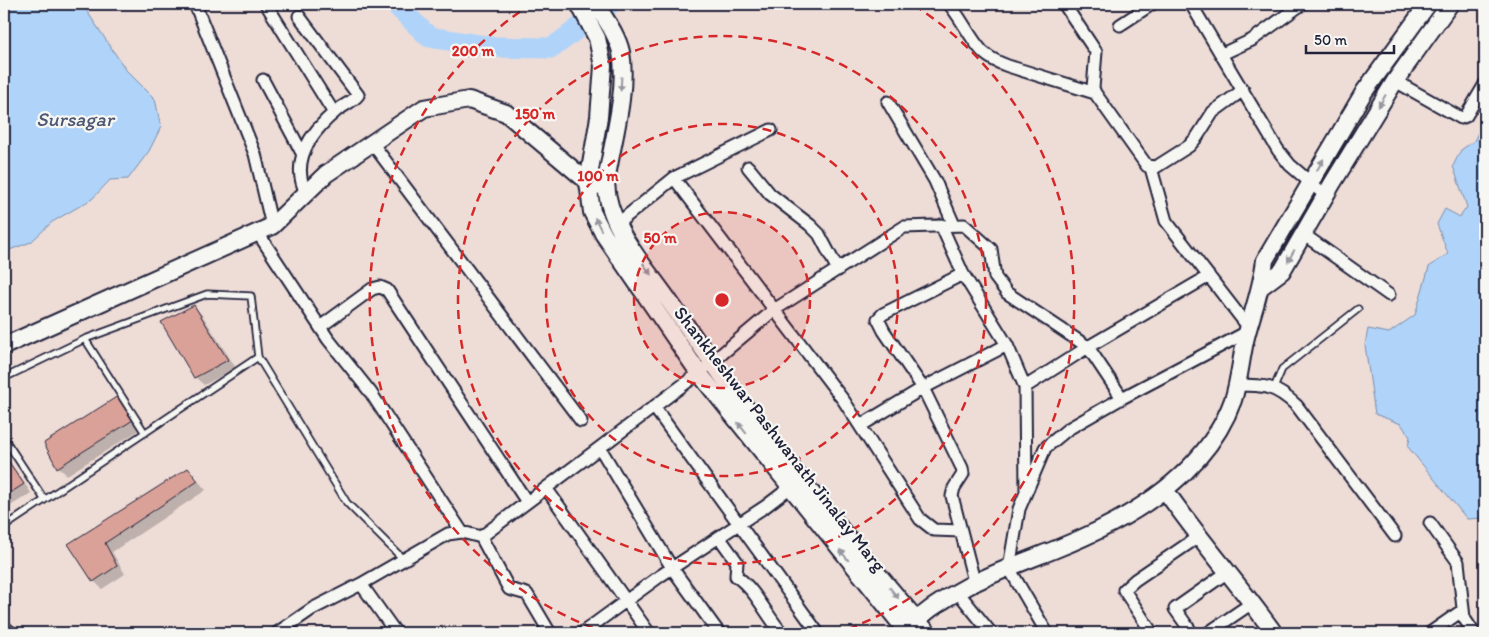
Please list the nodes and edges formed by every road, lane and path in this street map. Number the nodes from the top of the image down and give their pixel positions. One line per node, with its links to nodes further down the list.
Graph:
1 (195, 4): 36 (street)
2 (266, 4): 21 (street)
3 (579, 4): 28 (street, Shankheshwar Pashwanath Jinalay Marg)
4 (596, 4): 32 (street, one-way to 32)
5 (950, 4): 19 (street)
6 (1064, 4): 19 (street)
7 (1152, 4): 13 (street)
8 (1191, 4): 14 (street)
9 (1302, 4): 14 (street)
10 (1428, 4): 29 (street, one-way to 10)
11 (1445, 6): 16 (street)
12 (299, 16): 21 (street)
13 (1120, 25)
14 (1222, 54): 18 (street)
15 (263, 80): 24 (street)
16 (1394, 80): 17 (street); 31 (street, one-way to 31)
17 (1485, 84)
18 (1243, 90): 26 (street); 29 (street)
19 (1095, 93): 26 (street)
20 (888, 102): 35 (street)
21 (334, 113): 24 (street)
22 (771, 130): 27 (street)
23 (372, 143): 28 (street); 30 (street); 60 (street)
24 (302, 153): 30 (street)
25 (748, 167): 38 (street)
26 (1151, 168): 40 (street)
27 (674, 178): 33 (street); 44 (street)
28 (588, 182): 32 (street); 52 (street, Shankheshwar Pashwanath Jinalay Marg, one-way to 28)
29 (1309, 183): 31 (street); 41 (street)
30 (306, 193): 36 (street)
31 (1325, 195): 37 (street)
32 (606, 196): 33 (street)
33 (617, 224): 52 (street, one-way to 52)
34 (940, 225): 35 (street); 38 (street); 39 (street)
35 (954, 225): 50 (street)
36 (265, 230): 45 (street); 49 (street)
37 (1303, 234): 41 (street, one-way to 41); 42 (street)
38 (838, 270): 44 (street)
39 (963, 274): 48 (street); 56 (street)
40 (1209, 276): 46 (street); 50 (street)
41 (1262, 286): 46 (street)
42 (1389, 294)
43 (1358, 309): 57 (lane)
44 (774, 310): 52 (street); 61 (street)
45 (320, 327): 70 (street); 75 (street)
46 (1248, 330): 54 (street); 58 (street)
47 (84, 339): 51 (lane); 53 (lane); 62 (lane)
48 (1007, 345): 55 (street); 56 (street)
49 (4, 346)
50 (1088, 347): 55 (street); 58 (street)
51 (258, 357): 62 (lane); 80 (lane)
52 (705, 368): 59 (street); 65 (street)
53 (4, 378)
54 (1236, 385): 57 (street); 67 (street)
55 (1025, 387): 68 (street)
56 (923, 388): 61 (street); 74 (street)
57 (1274, 388): 76 (street)
58 (1122, 398): 68 (street)
59 (654, 407): 64 (street); 71 (street)
60 (581, 421)
61 (860, 426): 74 (street)
62 (145, 433): 69 (lane)
63 (4, 438): 69 (lane)
64 (600, 448): 66 (street); 81 (street)
65 (795, 483): 71 (street); 91 (street)
66 (546, 488): 70 (street); 87 (street)
67 (1164, 490): 79 (street); 82 (street)
68 (1026, 494): 82 (street)
69 (44, 498): 73 (lane)
70 (527, 502): 77 (street)
71 (739, 524): 78 (street); 100 (street)
72 (1430, 524): 89 (street)
73 (4, 527)
74 (961, 531): 84 (street)
75 (462, 532): 77 (street); 80 (street)
76 (1395, 536)
77 (481, 537): 95 (street)
78 (719, 537): 81 (street); 99 (street)
79 (1198, 537): 83 (street); 103 (street)
80 (404, 559): 85 (street)
81 (672, 568): 87 (street); 98 (street)
82 (1009, 568): 84 (street); 102 (street)
83 (1229, 571): 88 (street); 104 (street)
84 (974, 581): 86 (street)
85 (361, 584): 93 (street); 94 (street)
86 (958, 591): 91 (street); 101 (street)
87 (626, 601): 96 (street); 97 (street)
88 (1252, 603): 105 (street); 106 (street)
89 (1463, 610): 107 (street); 108 (street)
90 (4, 623): 92 (lane)
91 (912, 630)
92 (16, 633)
93 (277, 633)
94 (396, 633)
95 (550, 633)
96 (582, 633)
97 (649, 633)
98 (720, 633)
99 (782, 633)
100 (818, 633)
101 (991, 633)
102 (1047, 633)
103 (1150, 633)
104 (1192, 633)
105 (1208, 633)
106 (1274, 633)
107 (1430, 633)
108 (1474, 633)

